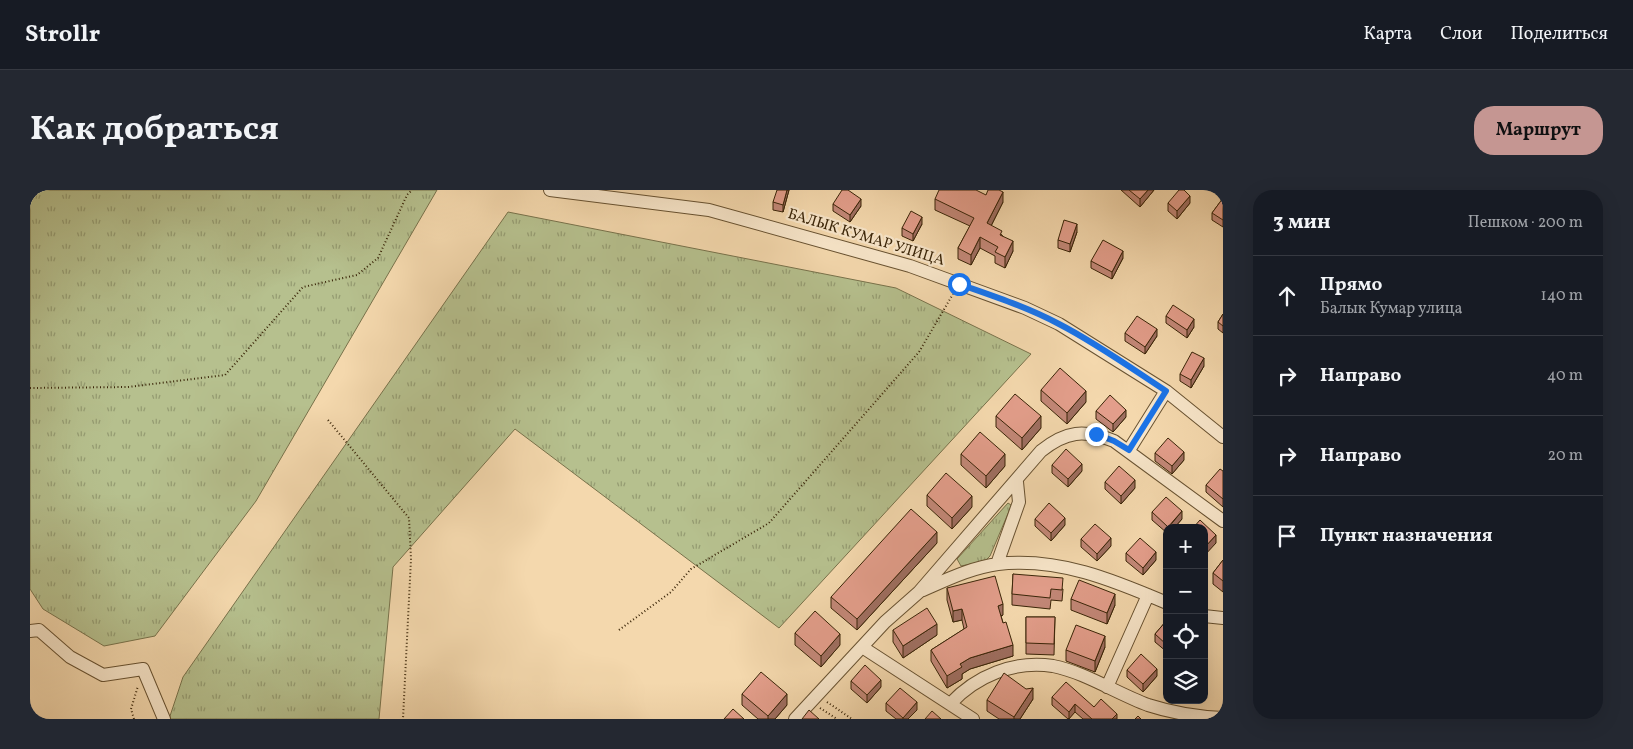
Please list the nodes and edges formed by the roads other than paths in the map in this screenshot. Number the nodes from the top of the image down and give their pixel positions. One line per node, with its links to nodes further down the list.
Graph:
1 (550, 190): 2 (street, БАЛЫК КУМАР УЛИЦА)
2 (1166, 391): 3 (street, БАЛЫК КУМАР УЛИЦА); 4 (street)
3 (1223, 437)
4 (1129, 450): 5 (street); 6 (street)
5 (1017, 482): 7 (street); 8 (street)
6 (1223, 521)
7 (997, 564): 8 (street); 9 (street)
8 (919, 592): 14 (street)
9 (1148, 595): 10 (street); 15 (street)
10 (1163, 601)
11 (1208, 616): 12 (street)
12 (1223, 618)
13 (30, 631): 18 (street)
14 (862, 647): 16 (street); 19 (street)
15 (1107, 687): 16 (street); 17 (street)
16 (950, 704): 20 (street)
17 (1223, 718)
18 (164, 719)
19 (795, 719)
20 (973, 719)

